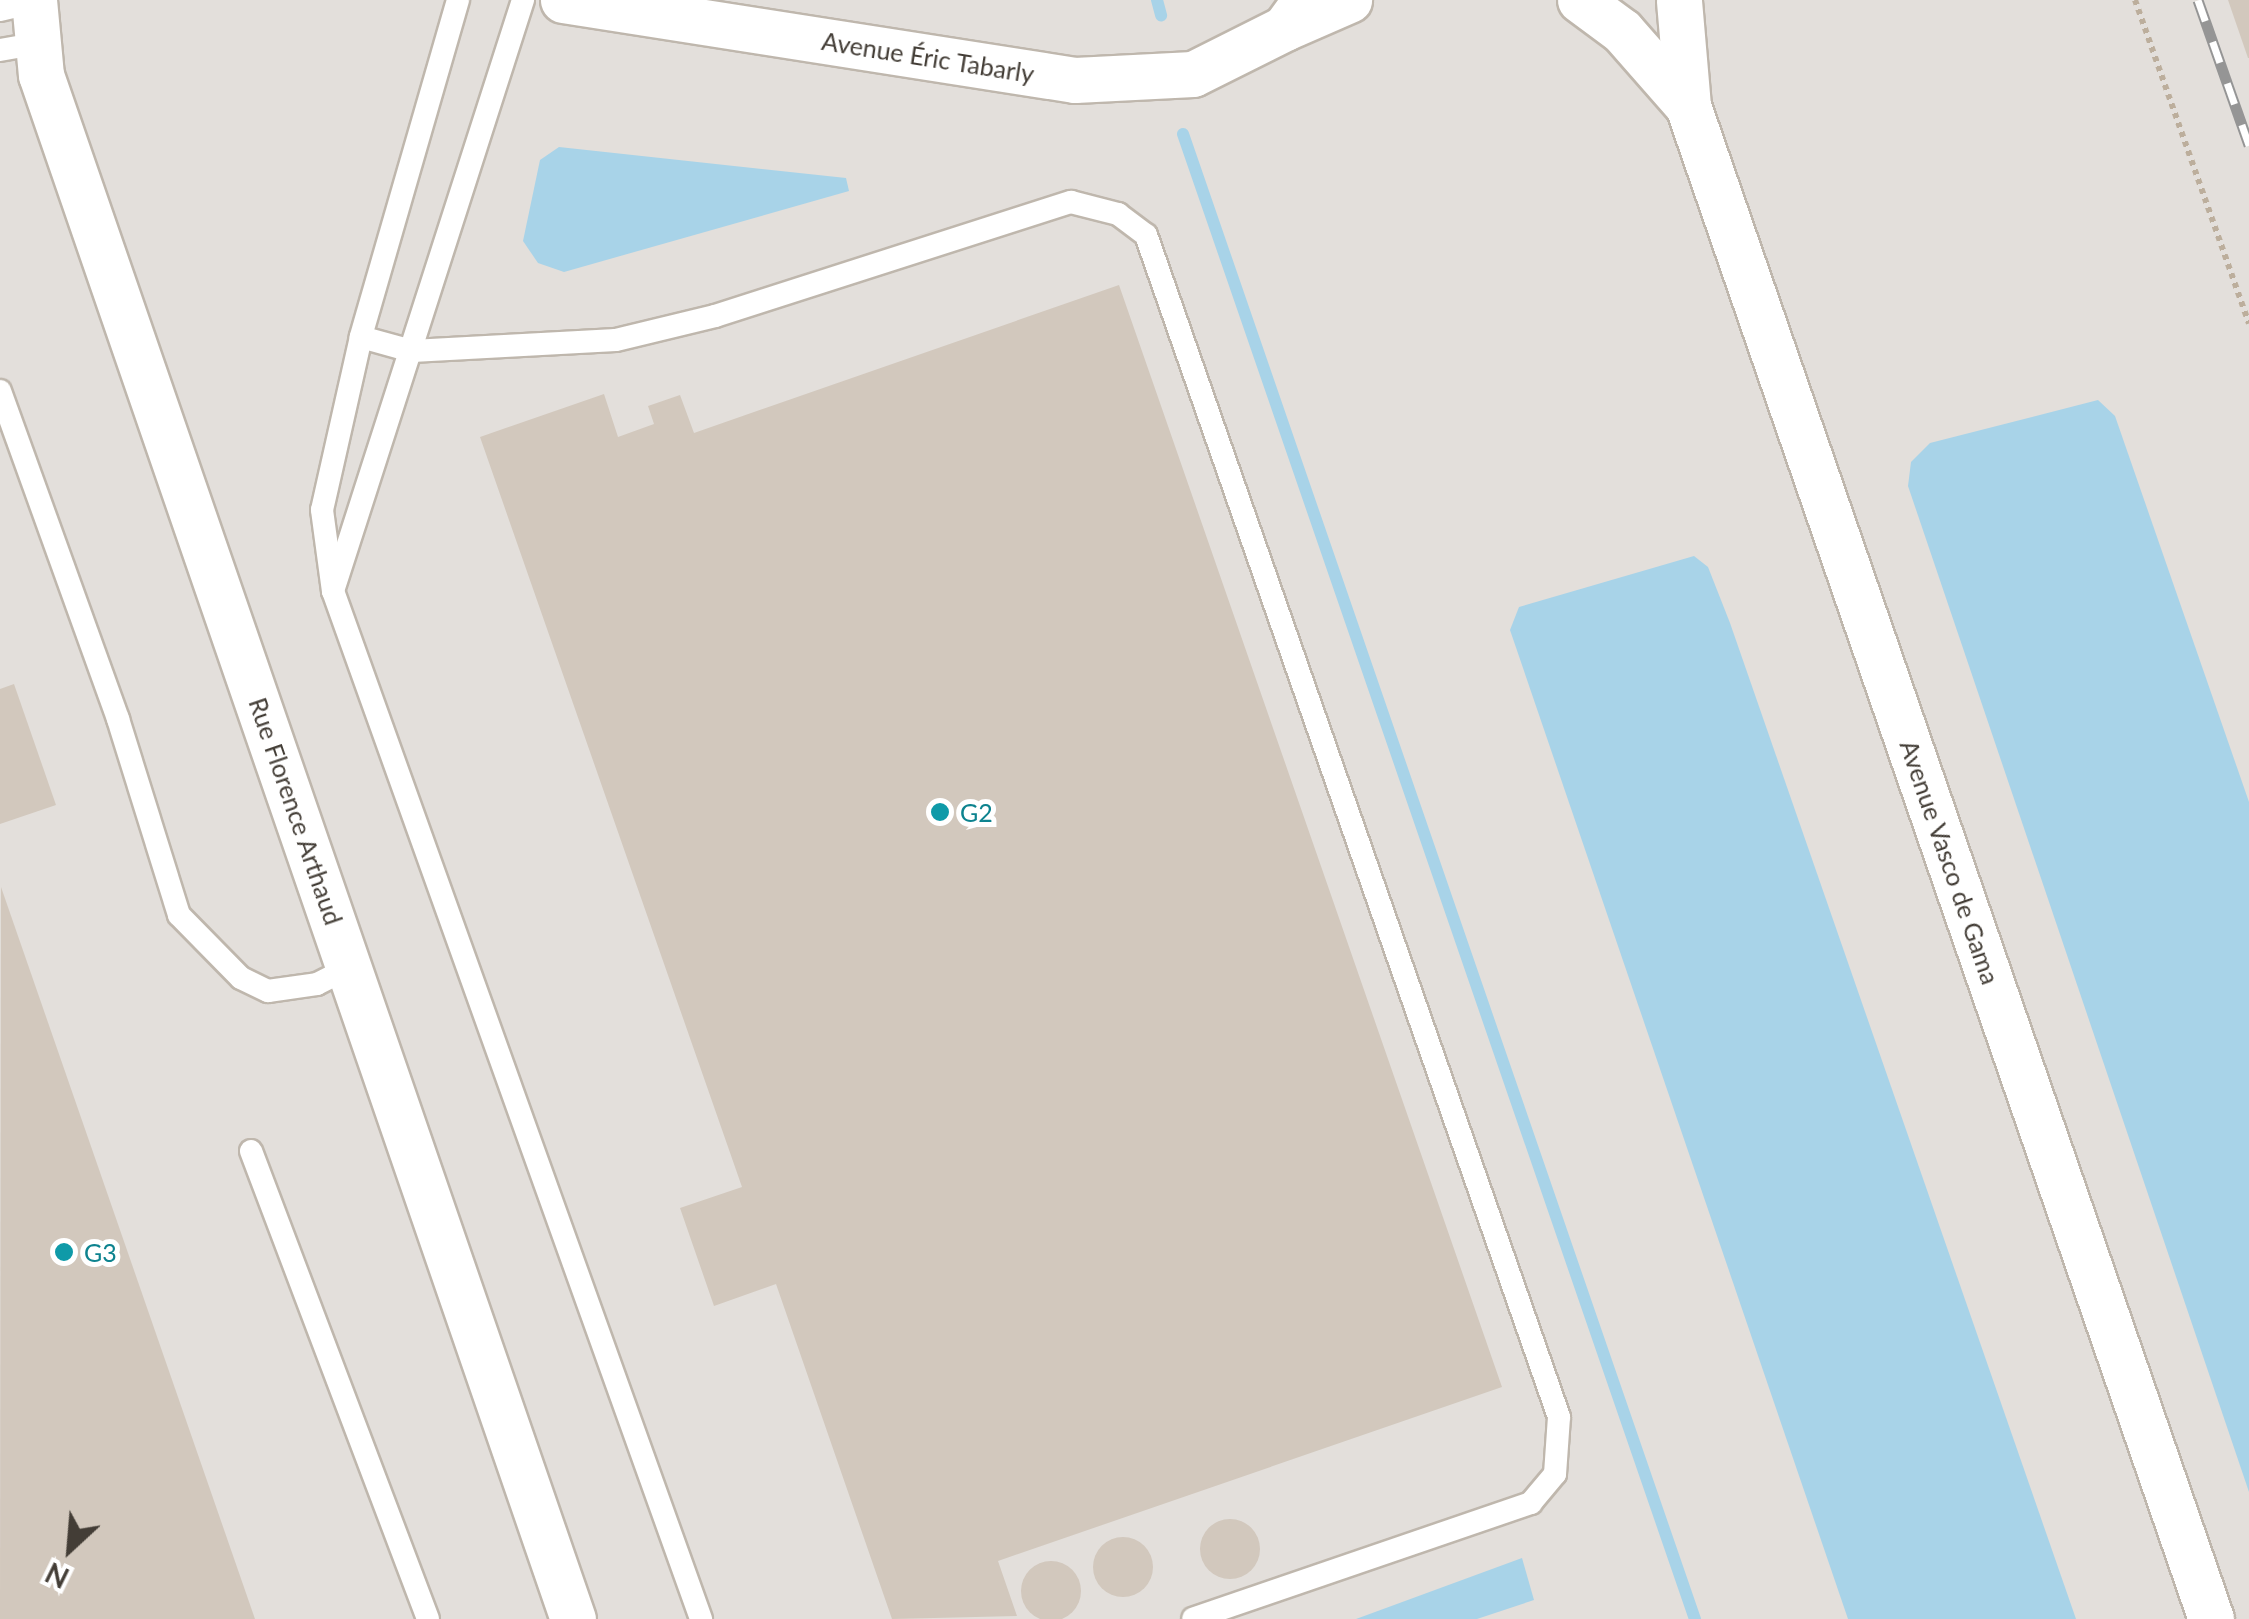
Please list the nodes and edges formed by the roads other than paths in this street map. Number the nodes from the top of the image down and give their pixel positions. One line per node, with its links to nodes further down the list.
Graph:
1 (458, 0): 10 (lane)
2 (523, 0): 11 (lane)
3 (563, 0): 7 (street, Avenue Éric Tabarly)
4 (1350, 0): 7 (street, Avenue Éric Tabarly)
5 (1580, 0): 9 (street)
6 (1679, 0): 9 (street)
7 (1295, 14)
8 (21, 21): 14 (street, Rue Florence Arthaud)
9 (1688, 106): 20 (street, Avenue Vasco de Gama)
10 (361, 337): 11 (lane); 13 (lane)
11 (412, 351): 13 (lane); 19 (lane)
12 (0, 391): 14 (lane)
13 (333, 592): 18 (lane)
14 (350, 968): 17 (street, Rue Florence Arthaud)
15 (251, 1151): 16 (lane)
16 (428, 1619)
17 (572, 1619)
18 (701, 1619)
19 (1193, 1619)
20 (2212, 1619)

